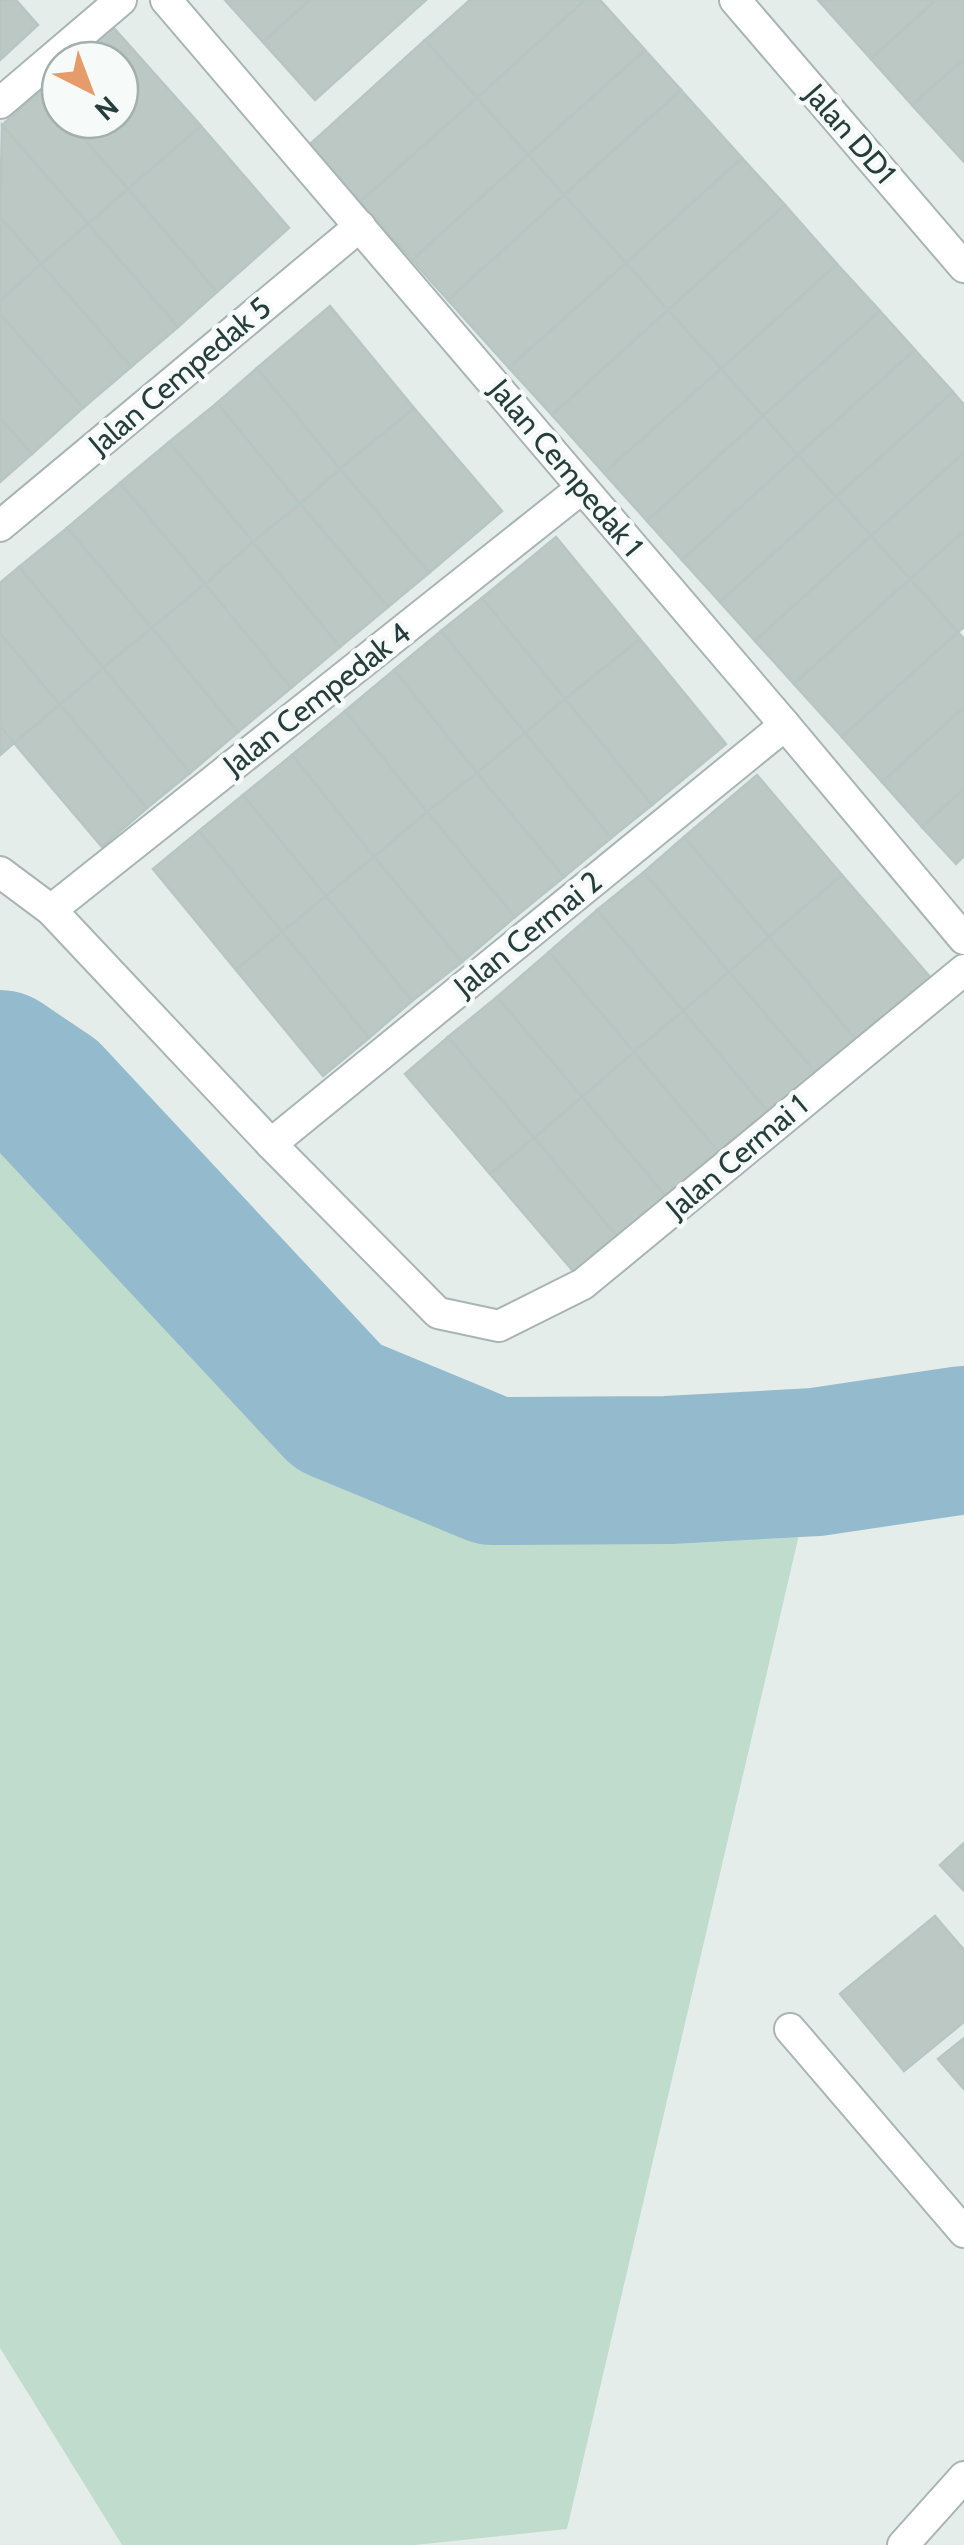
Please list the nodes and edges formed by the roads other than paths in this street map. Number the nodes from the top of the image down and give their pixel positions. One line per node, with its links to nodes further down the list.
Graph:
1 (121, 0): 4 (street)
2 (166, 0): 5 (street, Jalan Cempedak 1)
3 (735, 0): 6 (street, Jalan DD1)
4 (0, 103)
5 (360, 226): 7 (street, Jalan Cempedak 1); 8 (street, Jalan Cempedak 5)
6 (964, 268)
7 (582, 488): 9 (street, Jalan Cempedak 1); 11 (street, Jalan Cempedak 4)
8 (0, 526)
9 (785, 725): 12 (street, Jalan Cempedak 1); 14 (street, Jalan Cermai 2)
10 (0, 872): 11 (street)
11 (51, 910): 14 (street)
12 (964, 938)
13 (964, 970): 14 (street, Jalan Cermai 1)
14 (271, 1144)
15 (790, 2029): 16 (street)
16 (964, 2232)
17 (964, 2477): 18 (street)
18 (903, 2545)

